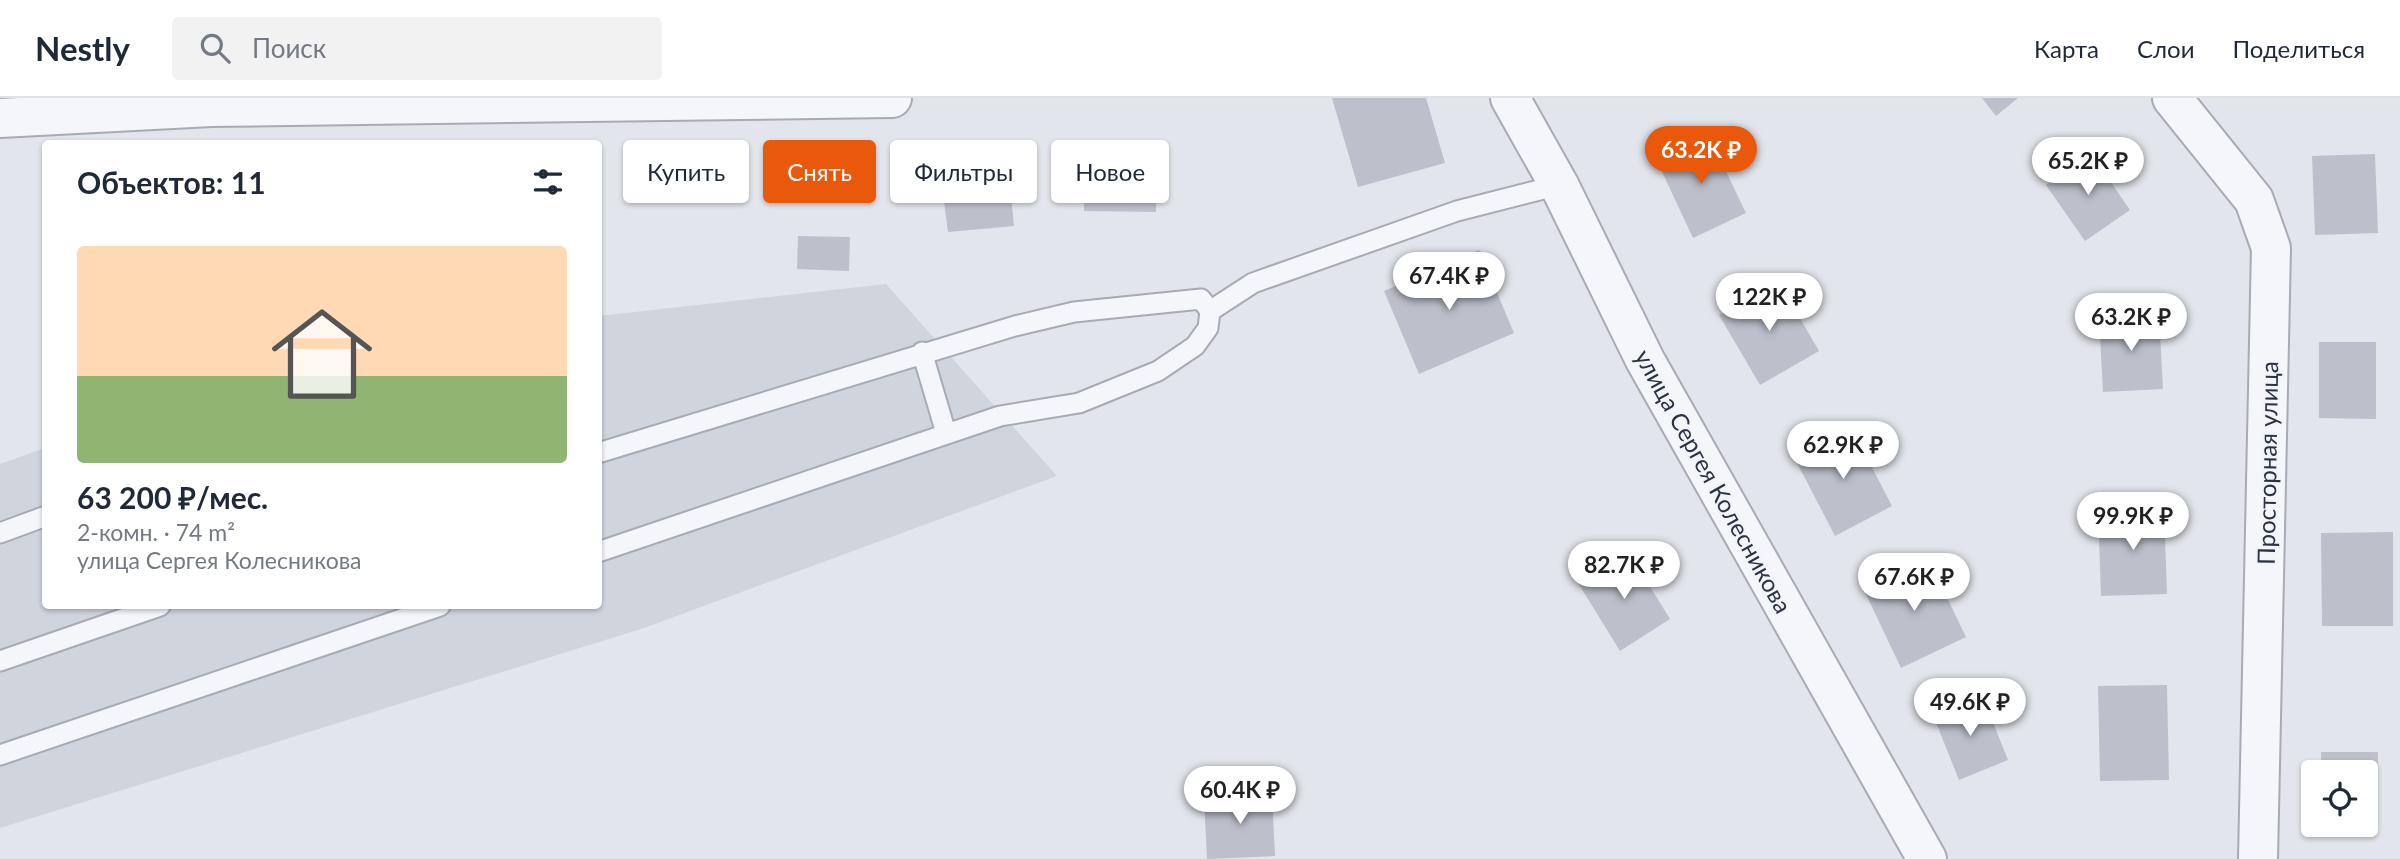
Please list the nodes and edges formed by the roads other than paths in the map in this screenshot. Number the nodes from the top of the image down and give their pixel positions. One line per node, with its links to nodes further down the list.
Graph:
1 (892, 98): 4 (street)
2 (1510, 98): 5 (street, улица Сергея Колесникова)
3 (2172, 98): 18 (street, Просторная улица)
4 (0, 118)
5 (1559, 185): 6 (lane); 17 (street, улица Сергея Колесникова)
6 (1210, 311): 7 (lane); 8 (lane)
7 (922, 352): 8 (lane); 9 (lane)
8 (946, 433): 12 (lane)
9 (602, 452)
10 (42, 517): 11 (lane)
11 (0, 533)
12 (602, 551)
13 (151, 609): 15 (lane)
14 (431, 609): 16 (lane)
15 (0, 661)
16 (0, 755)
17 (1927, 859)
18 (2258, 859)

